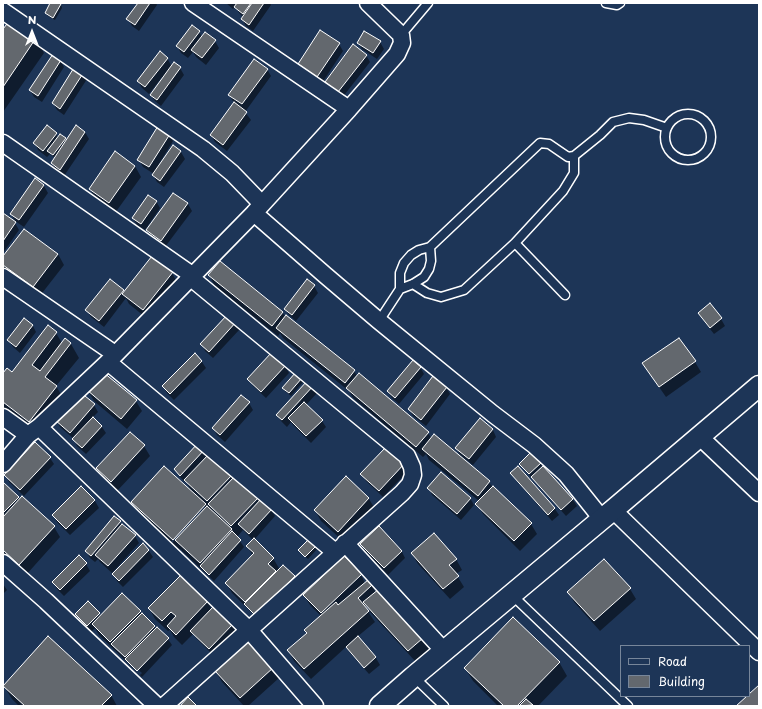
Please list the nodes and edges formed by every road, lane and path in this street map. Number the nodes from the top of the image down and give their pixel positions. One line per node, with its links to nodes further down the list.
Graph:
1 (193, 3): 8 (street)
2 (368, 3): 7 (street)
3 (428, 3): 7 (lane)
4 (606, 3): 5 (lane)
5 (620, 3)
6 (3, 11): 12 (street)
7 (401, 35): 8 (street)
8 (349, 109): 12 (street)
9 (667, 128): 9 (lane); 11 (lane)
10 (3, 143): 15 (street)
11 (574, 156): 13 (lane); 14 (lane)
12 (258, 208): 15 (street); 20 (street)
13 (515, 243): 17 (lane); 19 (lane)
14 (430, 247): 17 (lane); 18 (lane)
15 (191, 276): 21 (street); 29 (street)
16 (3, 277): 21 (street)
17 (413, 284): 18 (lane)
18 (400, 289): 20 (lane)
19 (565, 295)
20 (379, 321): 28 (street)
21 (112, 358): 24 (street); 29 (street)
22 (759, 386): 25 (street)
23 (3, 417): 24 (street)
24 (33, 431): 26 (street); 32 (street)
25 (700, 437): 27 (street); 28 (street)
26 (3, 464)
27 (759, 493)
28 (608, 515): 31 (street); 34 (street)
29 (340, 548): 32 (street); 33 (street)
30 (3, 563): 36 (street)
31 (512, 595): 33 (street); 41 (lane)
32 (249, 630): 37 (street); 38 (street)
33 (444, 651): 35 (street)
34 (759, 652)
35 (413, 677): 39 (street); 40 (lane)
36 (157, 706)
37 (164, 706)
38 (315, 706)
39 (380, 706)
40 (444, 706)
41 (628, 706)

